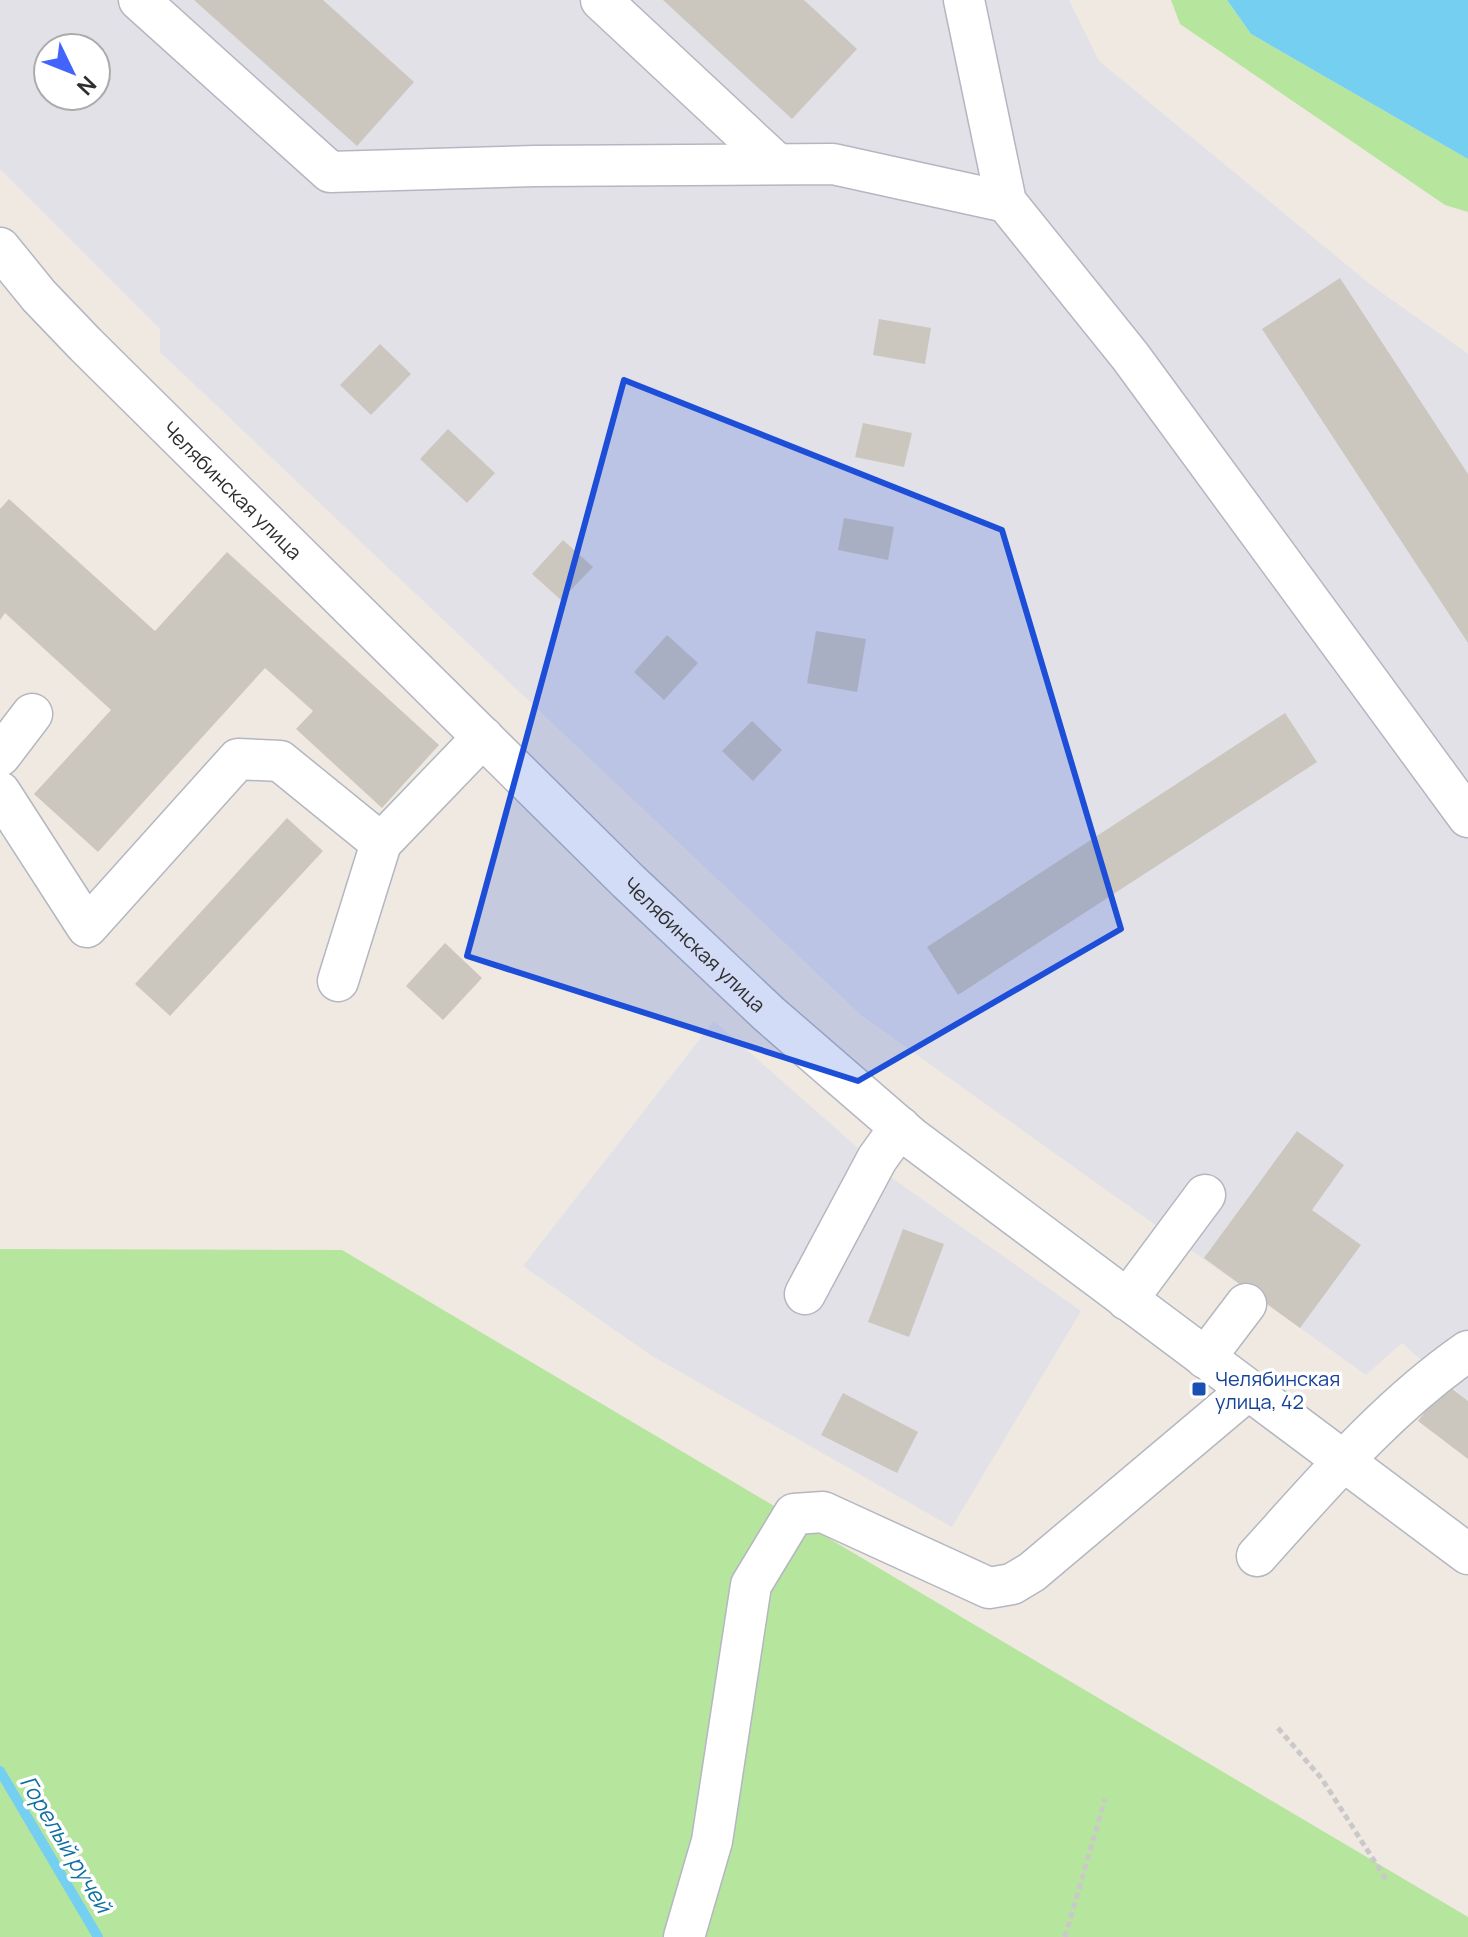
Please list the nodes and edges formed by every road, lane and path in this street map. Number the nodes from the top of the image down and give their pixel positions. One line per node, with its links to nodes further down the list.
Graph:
1 (139, 0): 4 (street)
2 (601, 0): 4 (street)
3 (964, 0): 5 (street)
4 (777, 164): 5 (street)
5 (1006, 202): 11 (street)
6 (0, 248): 8 (street, Челябинская улица)
7 (32, 714): 9 (street)
8 (483, 737): 12 (street); 14 (street, Челябинская улица)
9 (0, 756)
10 (0, 792): 12 (street)
11 (1468, 817)
12 (381, 843): 13 (street)
13 (338, 981)
14 (900, 1127): 16 (street); 17 (street, Челябинская улица)
15 (1205, 1195): 17 (street)
16 (805, 1294)
17 (1127, 1300): 20 (street, Челябинская улица)
18 (1246, 1304): 20 (street)
19 (1468, 1351): 22 (street)
20 (1205, 1358): 21 (street, Челябинская улица)
21 (1248, 1390): 22 (street, Челябинская улица); 28 (street)
22 (1343, 1462): 23 (street, Челябинская улица); 24 (street)
23 (1468, 1554)
24 (1257, 1556)
25 (1278, 1728): 27 (path)
26 (1105, 1799): 29 (path)
27 (1387, 1881)
28 (684, 1937)
29 (1065, 1937)

